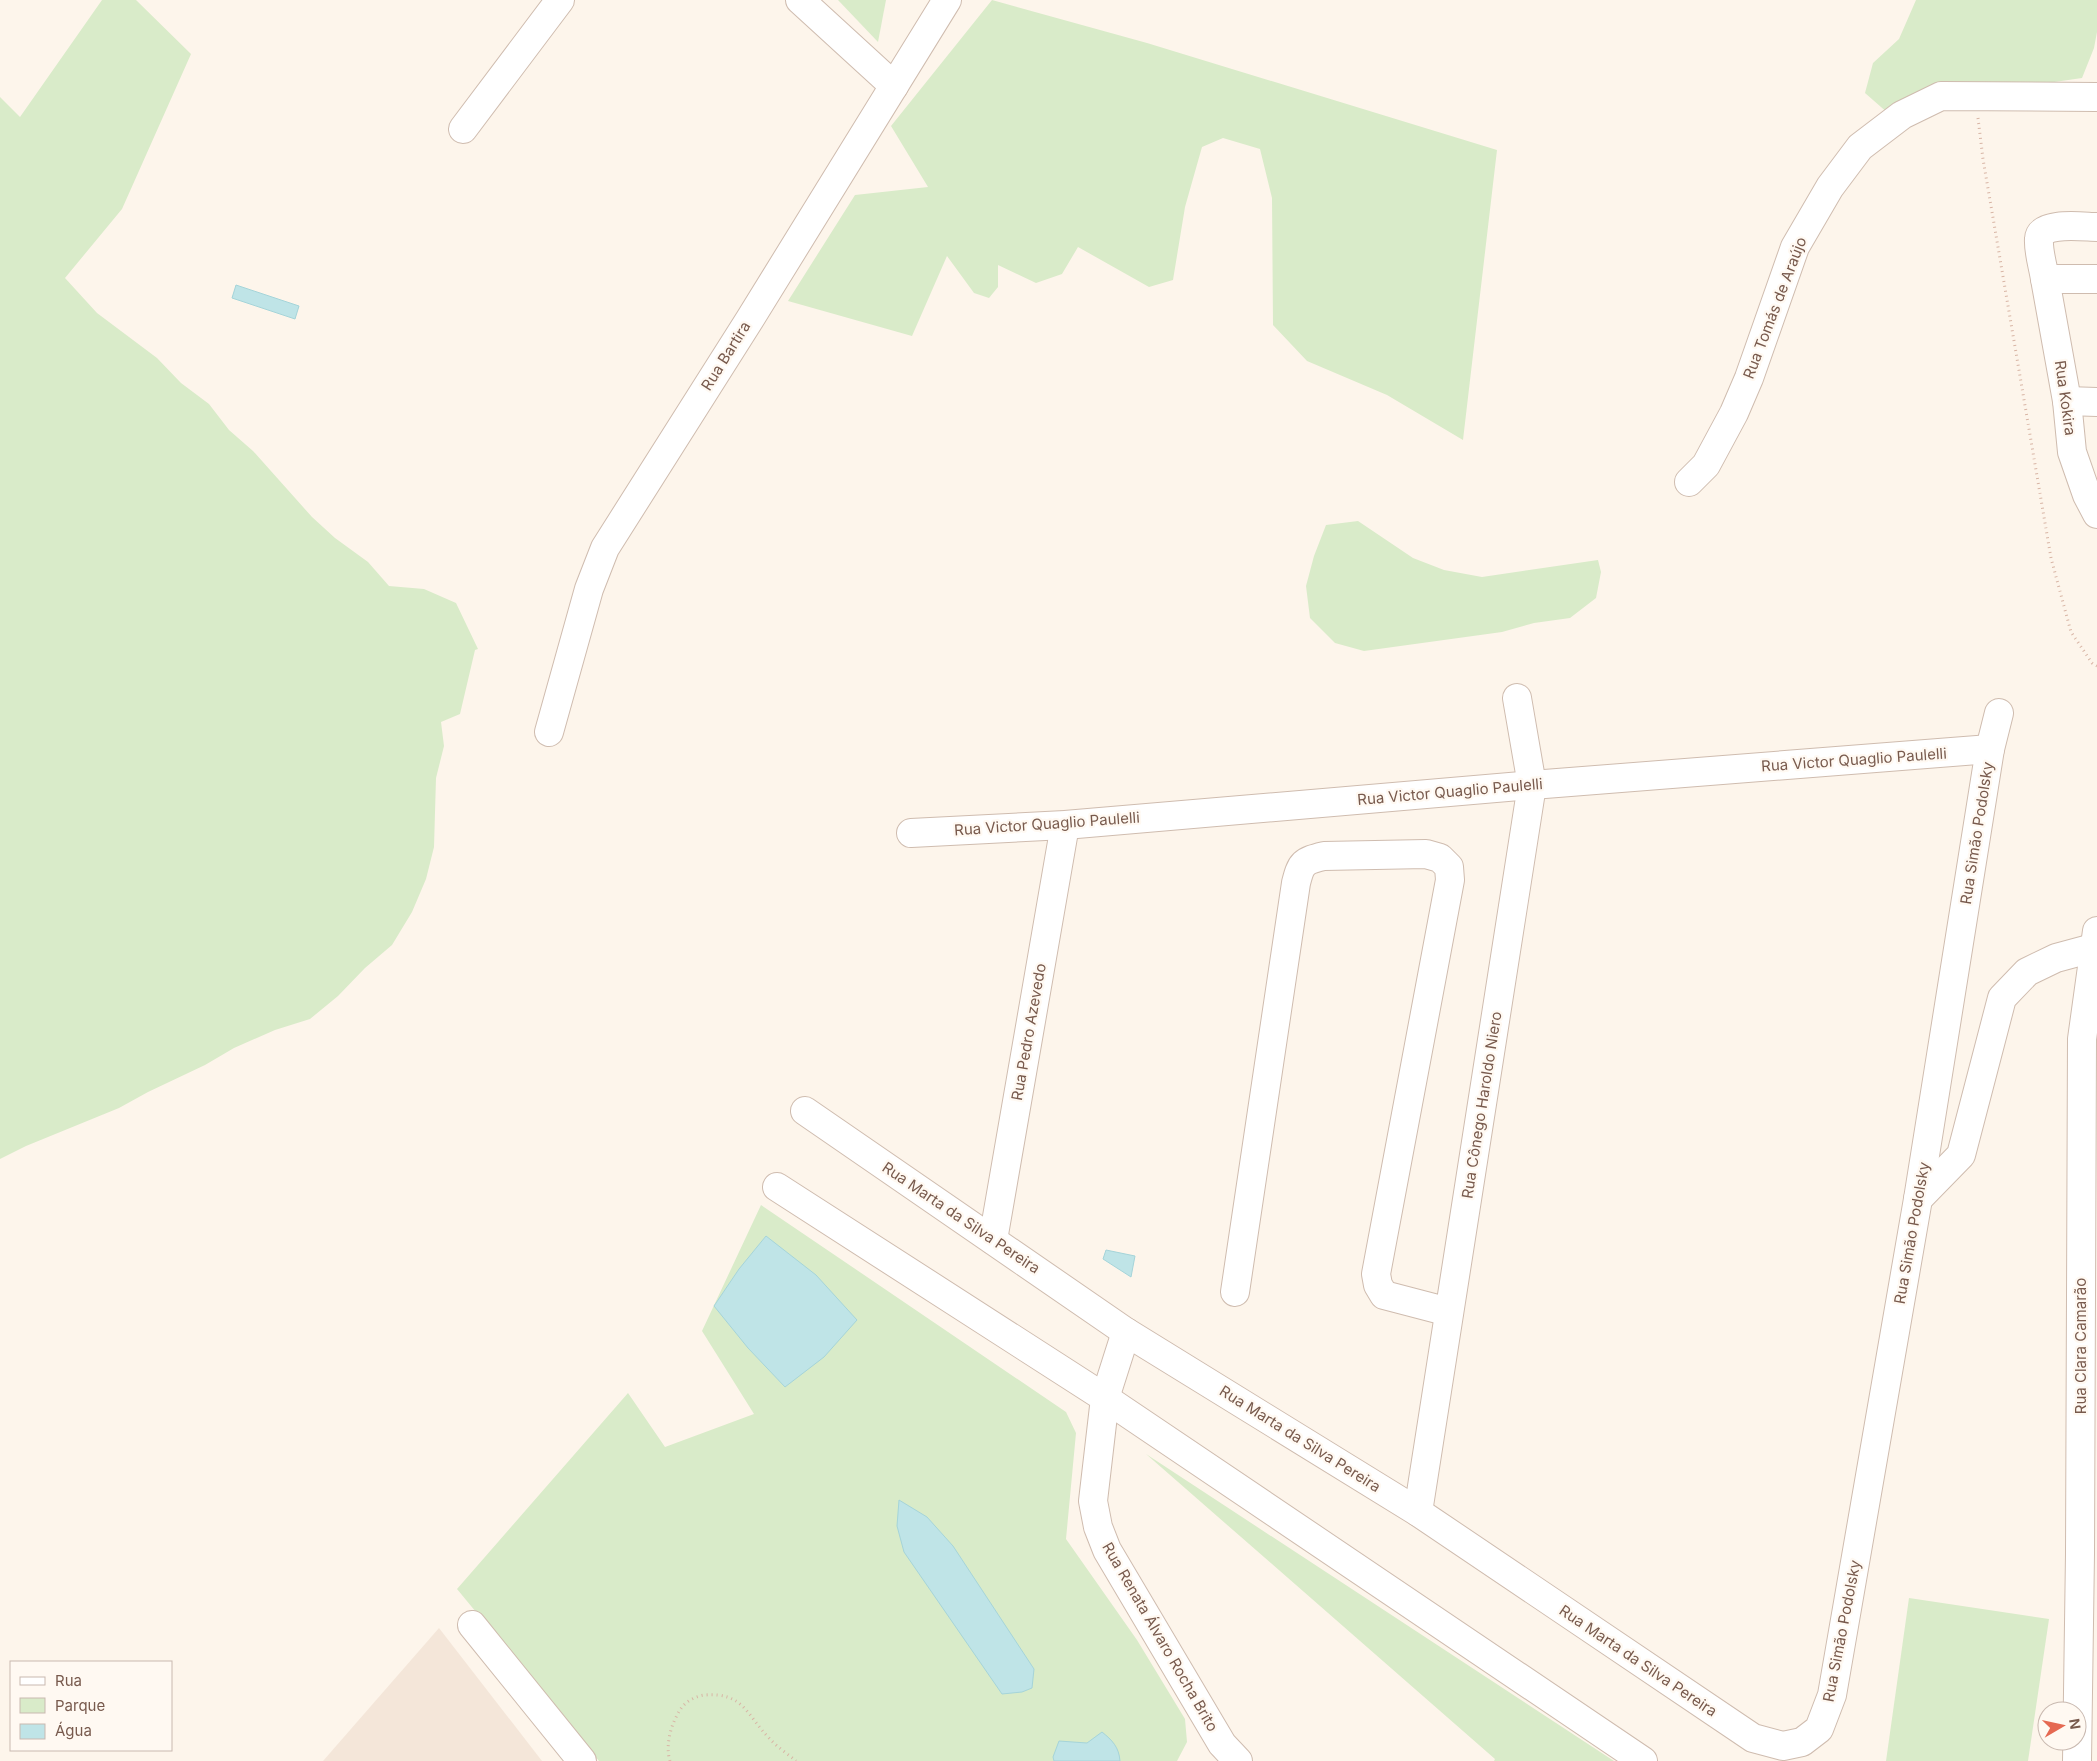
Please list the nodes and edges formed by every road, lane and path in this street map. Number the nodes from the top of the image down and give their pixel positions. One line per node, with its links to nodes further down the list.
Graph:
1 (560, 0): 7 (street)
2 (800, 0): 4 (street)
3 (946, 0): 4 (street, Rua Bartira)
4 (894, 86): 19 (street, Rua Bartira)
5 (1976, 96): 6 (street, Rua Tomás de Araújo); 14 (street, Rua Tomás de Araújo); 16 (path)
6 (2097, 97)
7 (463, 129)
8 (2097, 227): 9 (street, Rua Kokira)
9 (2045, 279): 10 (street); 11 (street, Rua Kokira)
10 (2097, 279)
11 (2067, 401): 12 (street); 13 (street, Rua Kokira)
12 (2097, 402)
13 (2085, 452): 15 (street, Rua Kokira)
14 (1689, 482)
15 (2097, 514)
16 (2097, 666)
17 (1518, 698): 21 (street, Rua Cônego Haroldo Niero)
18 (1999, 713): 20 (street, Rua Simão Podolsky)
19 (549, 732)
20 (1990, 749): 21 (street, Rua Victor Quaglio Paulelli); 27 (street, Rua Simão Podolsky)
21 (1532, 785): 22 (street, Rua Victor Quaglio Paulelli); 30 (street, Rua Cônego Haroldo Niero)
22 (1065, 825): 23 (street, Rua Victor Quaglio Paulelli); 28 (street, Rua Pedro Azevedo)
23 (911, 833)
24 (2095, 940): 27 (street); 34 (street, Rua Clara Camarão)
25 (805, 1111): 28 (street, Rua Marta da Silva Pereira)
26 (777, 1186): 32 (street)
27 (1918, 1198): 36 (street, Rua Simão Podolsky)
28 (993, 1240): 31 (street, Rua Marta da Silva Pereira)
29 (1235, 1292): 30 (street)
30 (1449, 1312): 33 (street, Rua Cônego Haroldo Niero)
31 (1126, 1332): 32 (street, Rua Renata Álvaro Rocha Brito); 33 (street, Rua Marta da Silva Pereira)
32 (1105, 1398): 37 (street, Rua Renata Álvaro Rocha Brito); 41 (street)
33 (1418, 1512): 36 (street, Rua Marta da Silva Pereira)
34 (2088, 1554): 42 (street, Rua Clara Camarão)
35 (472, 1625): 38 (street)
36 (1802, 1742)
37 (1224, 1755)
38 (582, 1761)
39 (670, 1761): 40 (path)
40 (796, 1761)
41 (1643, 1761)
42 (2077, 1761)

